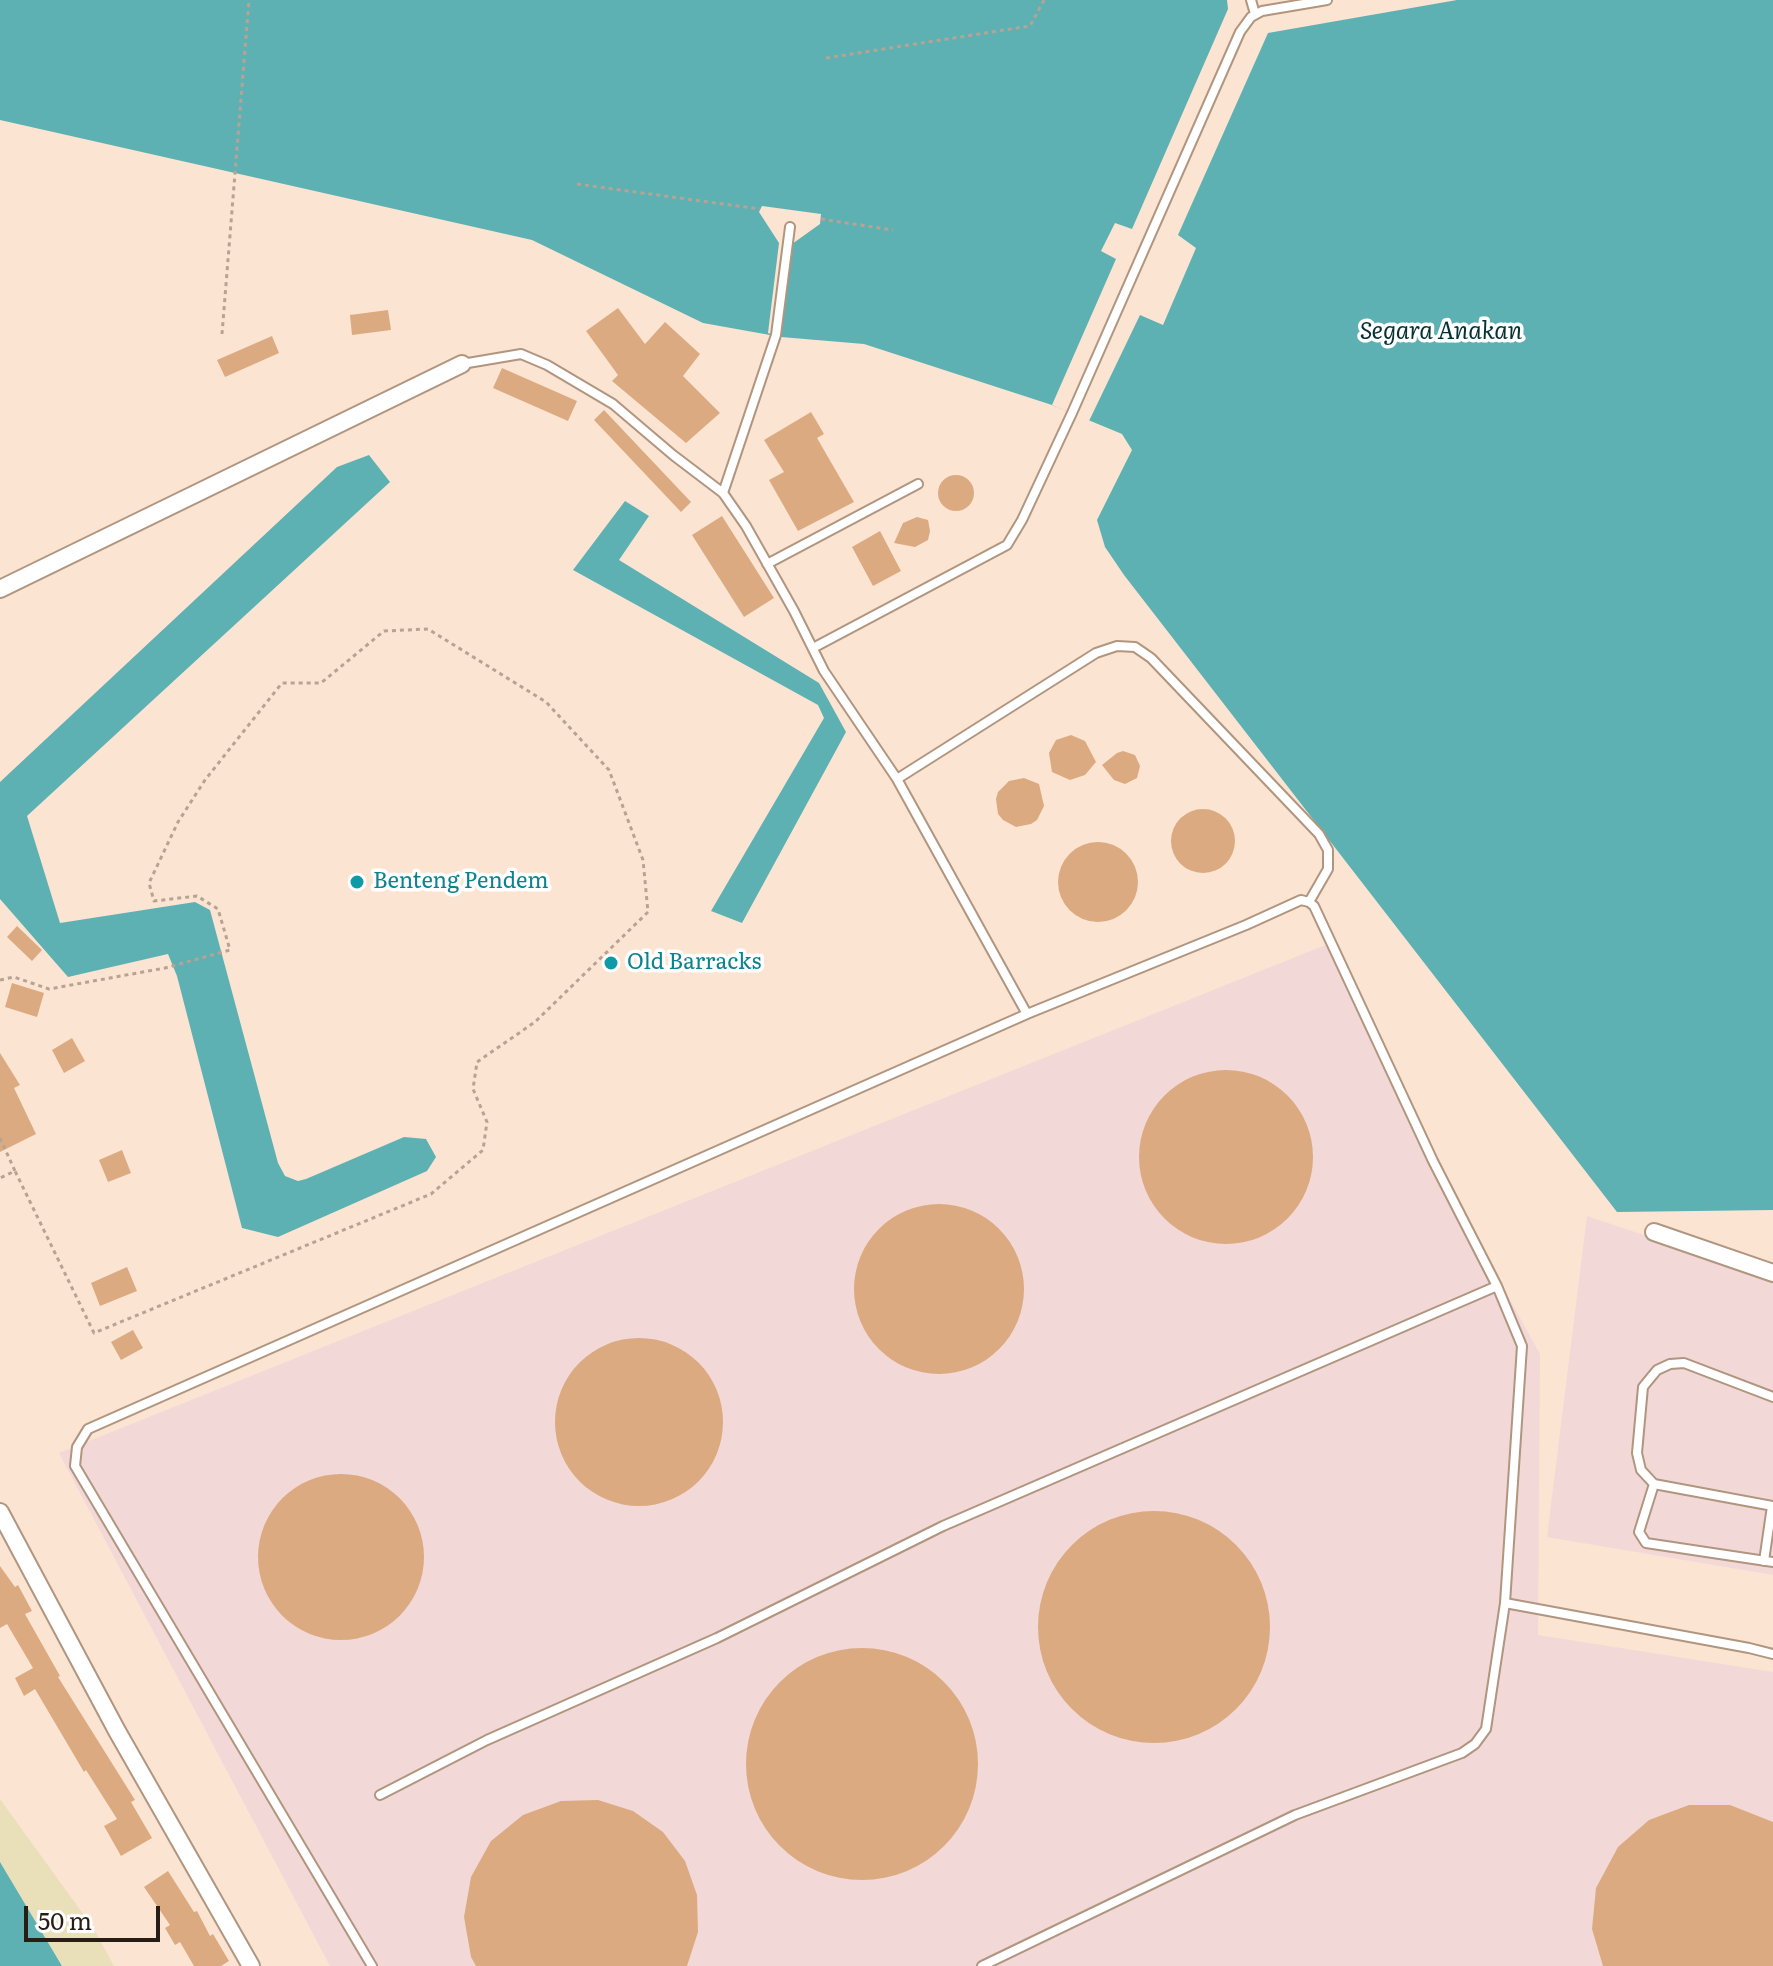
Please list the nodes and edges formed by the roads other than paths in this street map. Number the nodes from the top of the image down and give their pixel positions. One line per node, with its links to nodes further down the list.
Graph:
1 (1251, 0): 3 (lane)
2 (1327, 0): 3 (lane)
3 (1255, 14): 10 (lane)
4 (790, 227): 7 (lane)
5 (462, 364): 7 (lane); 9 (street)
6 (918, 484): 8 (lane)
7 (723, 493): 8 (lane)
8 (767, 564): 10 (lane)
9 (0, 589)
10 (813, 648): 11 (lane)
11 (897, 779): 12 (lane); 13 (lane)
12 (1309, 902): 13 (lane); 16 (lane)
13 (1027, 1014): 26 (lane)
14 (1654, 1232): 15 (street)
15 (1773, 1273)
16 (1497, 1286): 22 (lane); 24 (lane)
17 (1773, 1397): 18 (lane)
18 (1654, 1484): 19 (lane); 21 (lane)
19 (1772, 1506): 21 (lane)
20 (0, 1512): 25 (street)
21 (1769, 1561)
22 (1505, 1603): 23 (lane); 27 (lane)
23 (1773, 1654)
24 (380, 1795)
25 (251, 1966)
26 (372, 1966)
27 (982, 1966)

